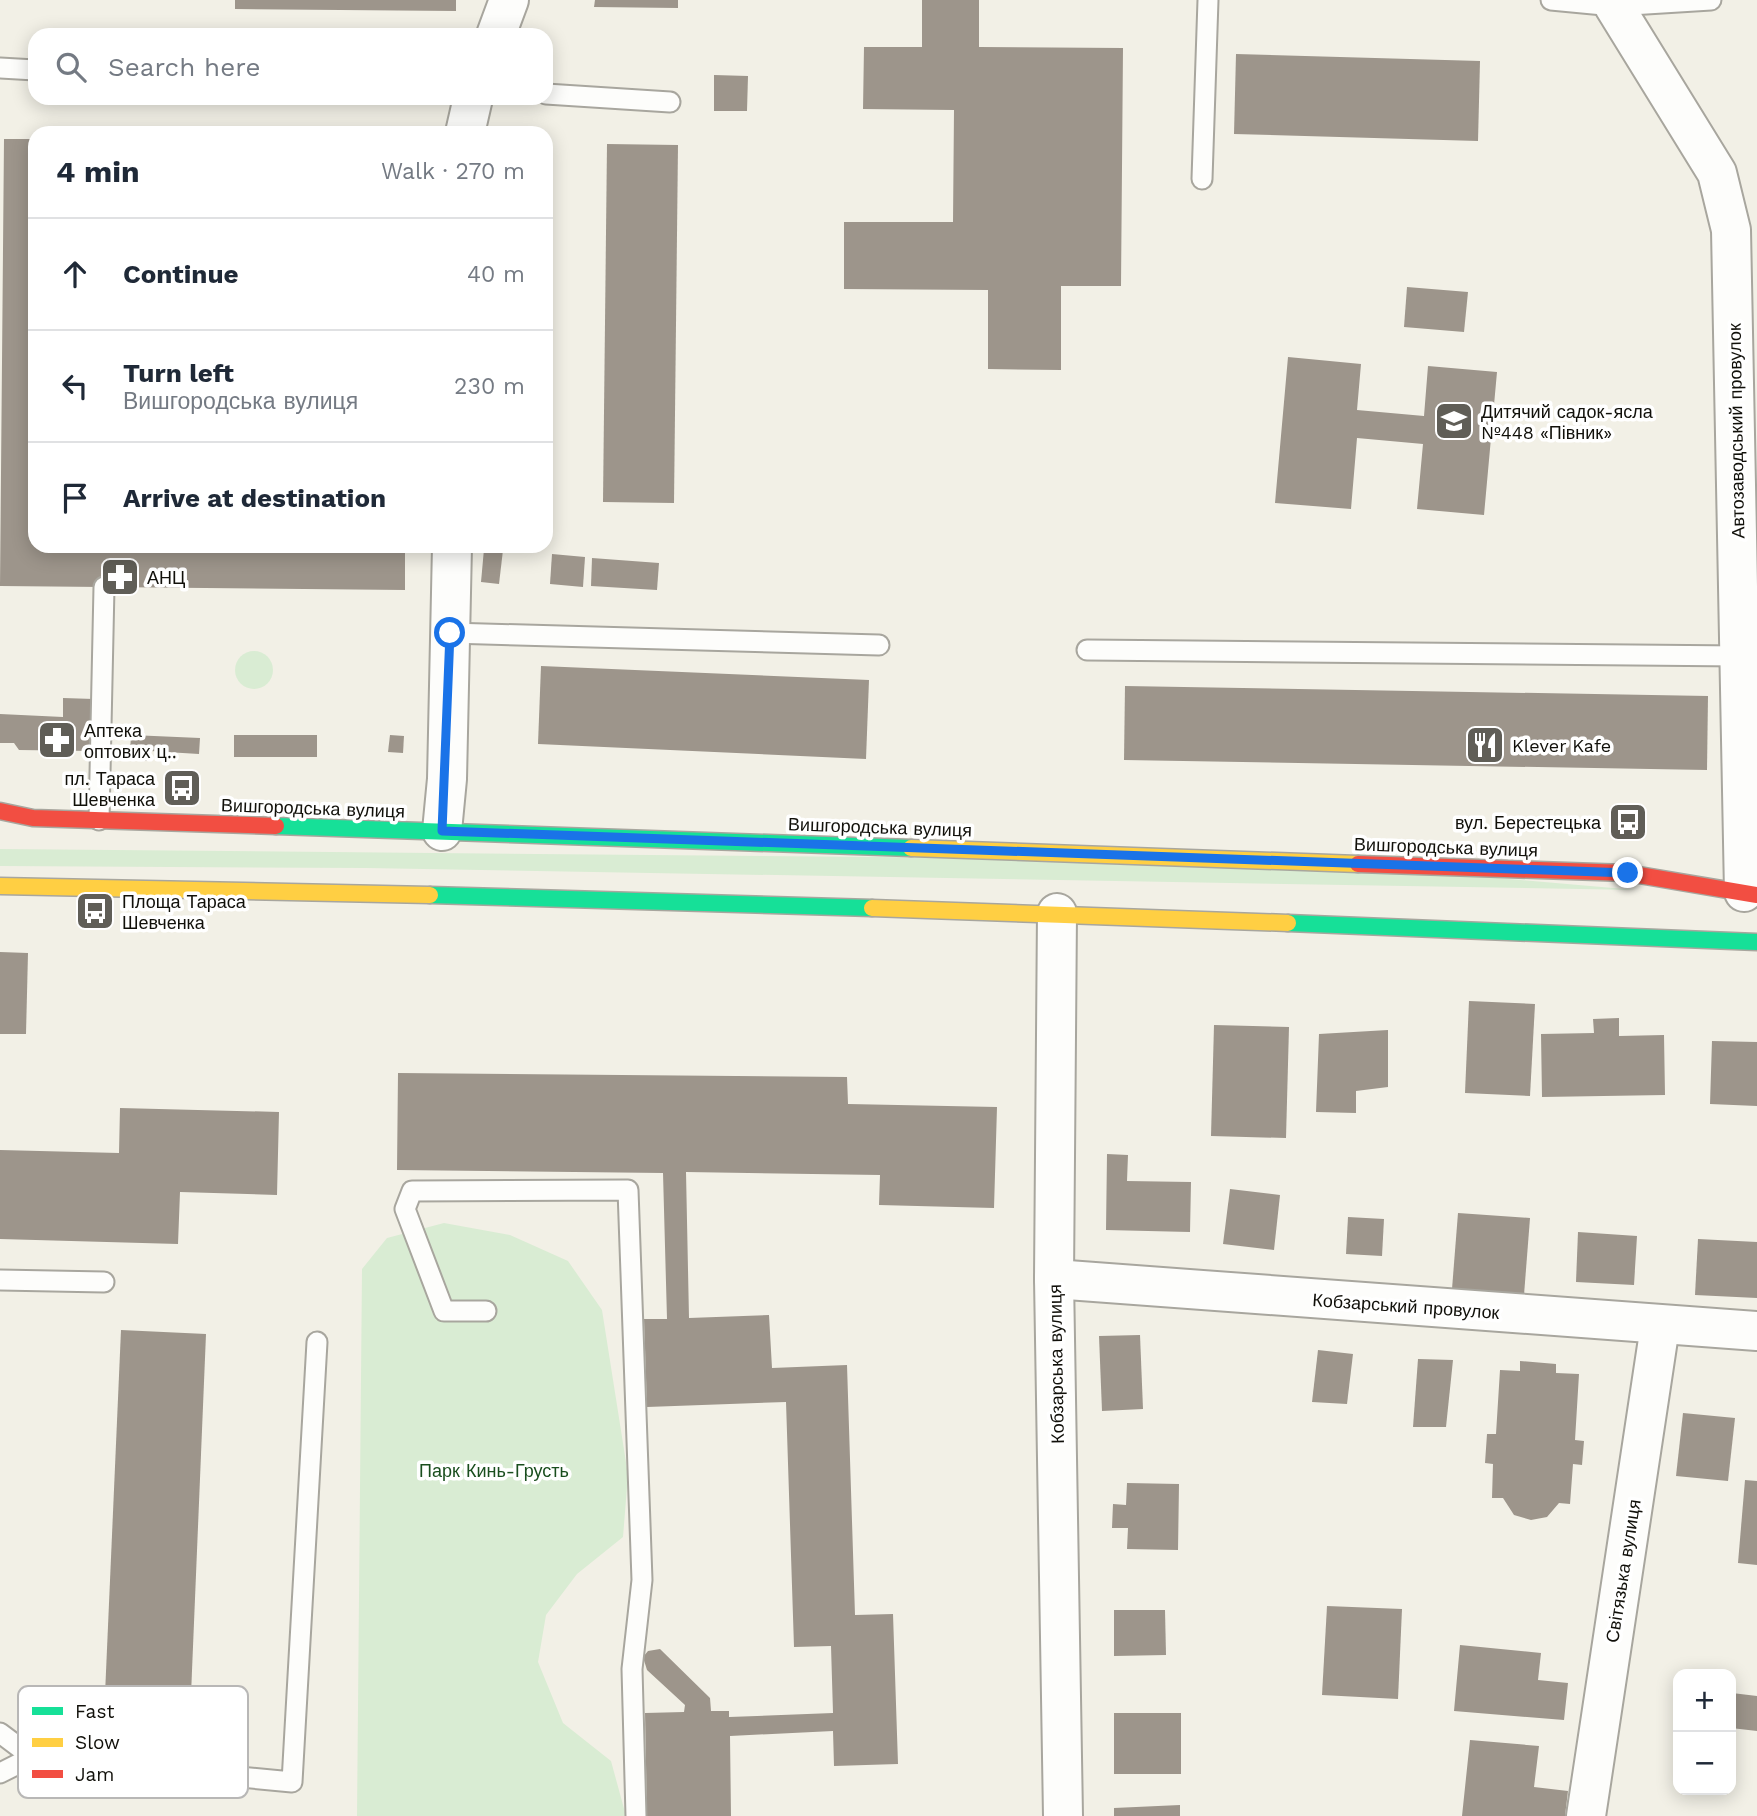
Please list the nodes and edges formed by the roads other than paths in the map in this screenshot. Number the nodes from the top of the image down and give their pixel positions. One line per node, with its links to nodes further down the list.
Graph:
1 (509, 0): 6 (street)
2 (1208, 0): 13 (lane)
3 (1551, 0): 5 (lane)
4 (1711, 0): 5 (lane)
5 (1614, 3): 14 (street, Автозаводський провулок)
6 (499, 28)
7 (0, 68): 8 (lane)
8 (28, 70)
9 (553, 94): 10 (lane)
10 (670, 102)
11 (471, 105): 12 (street)
12 (467, 126)
13 (1202, 179)
14 (1745, 348): 16 (street, Автозаводський провулок)
15 (452, 553): 18 (street)
16 (1748, 560): 21 (street, Автозаводський провулок)
17 (104, 587): 23 (lane)
18 (450, 633): 19 (lane); 24 (street)
19 (879, 645)
20 (1087, 649): 21 (lane)
21 (1747, 671): 26 (street, Автозаводський провулок)
22 (0, 811): 23 (main road, Вишгородська вулиця)
23 (99, 820): 24 (main road, Вишгородська вулиця)
24 (442, 831): 26 (main road, Вишгородська вулиця)
25 (0, 886): 27 (main road)
26 (1751, 894)
27 (1057, 913): 28 (main road); 29 (street, Кобзарська вулиця)
28 (1757, 942)
29 (1055, 1279): 33 (street, Кобзарський провулок); 42 (street, Кобзарська вулиця)
30 (0, 1280): 31 (lane)
31 (104, 1282)
32 (486, 1311): 41 (lane)
33 (1660, 1326): 34 (street, Кобзарський провулок); 43 (street, Світязька вулиця)
34 (1757, 1331)
35 (317, 1342): 40 (lane)
36 (0, 1733): 37 (lane)
37 (18, 1746)
38 (18, 1764): 39 (lane)
39 (0, 1773)
40 (248, 1778)
41 (636, 1816)
42 (1063, 1816)
43 (1586, 1816)

